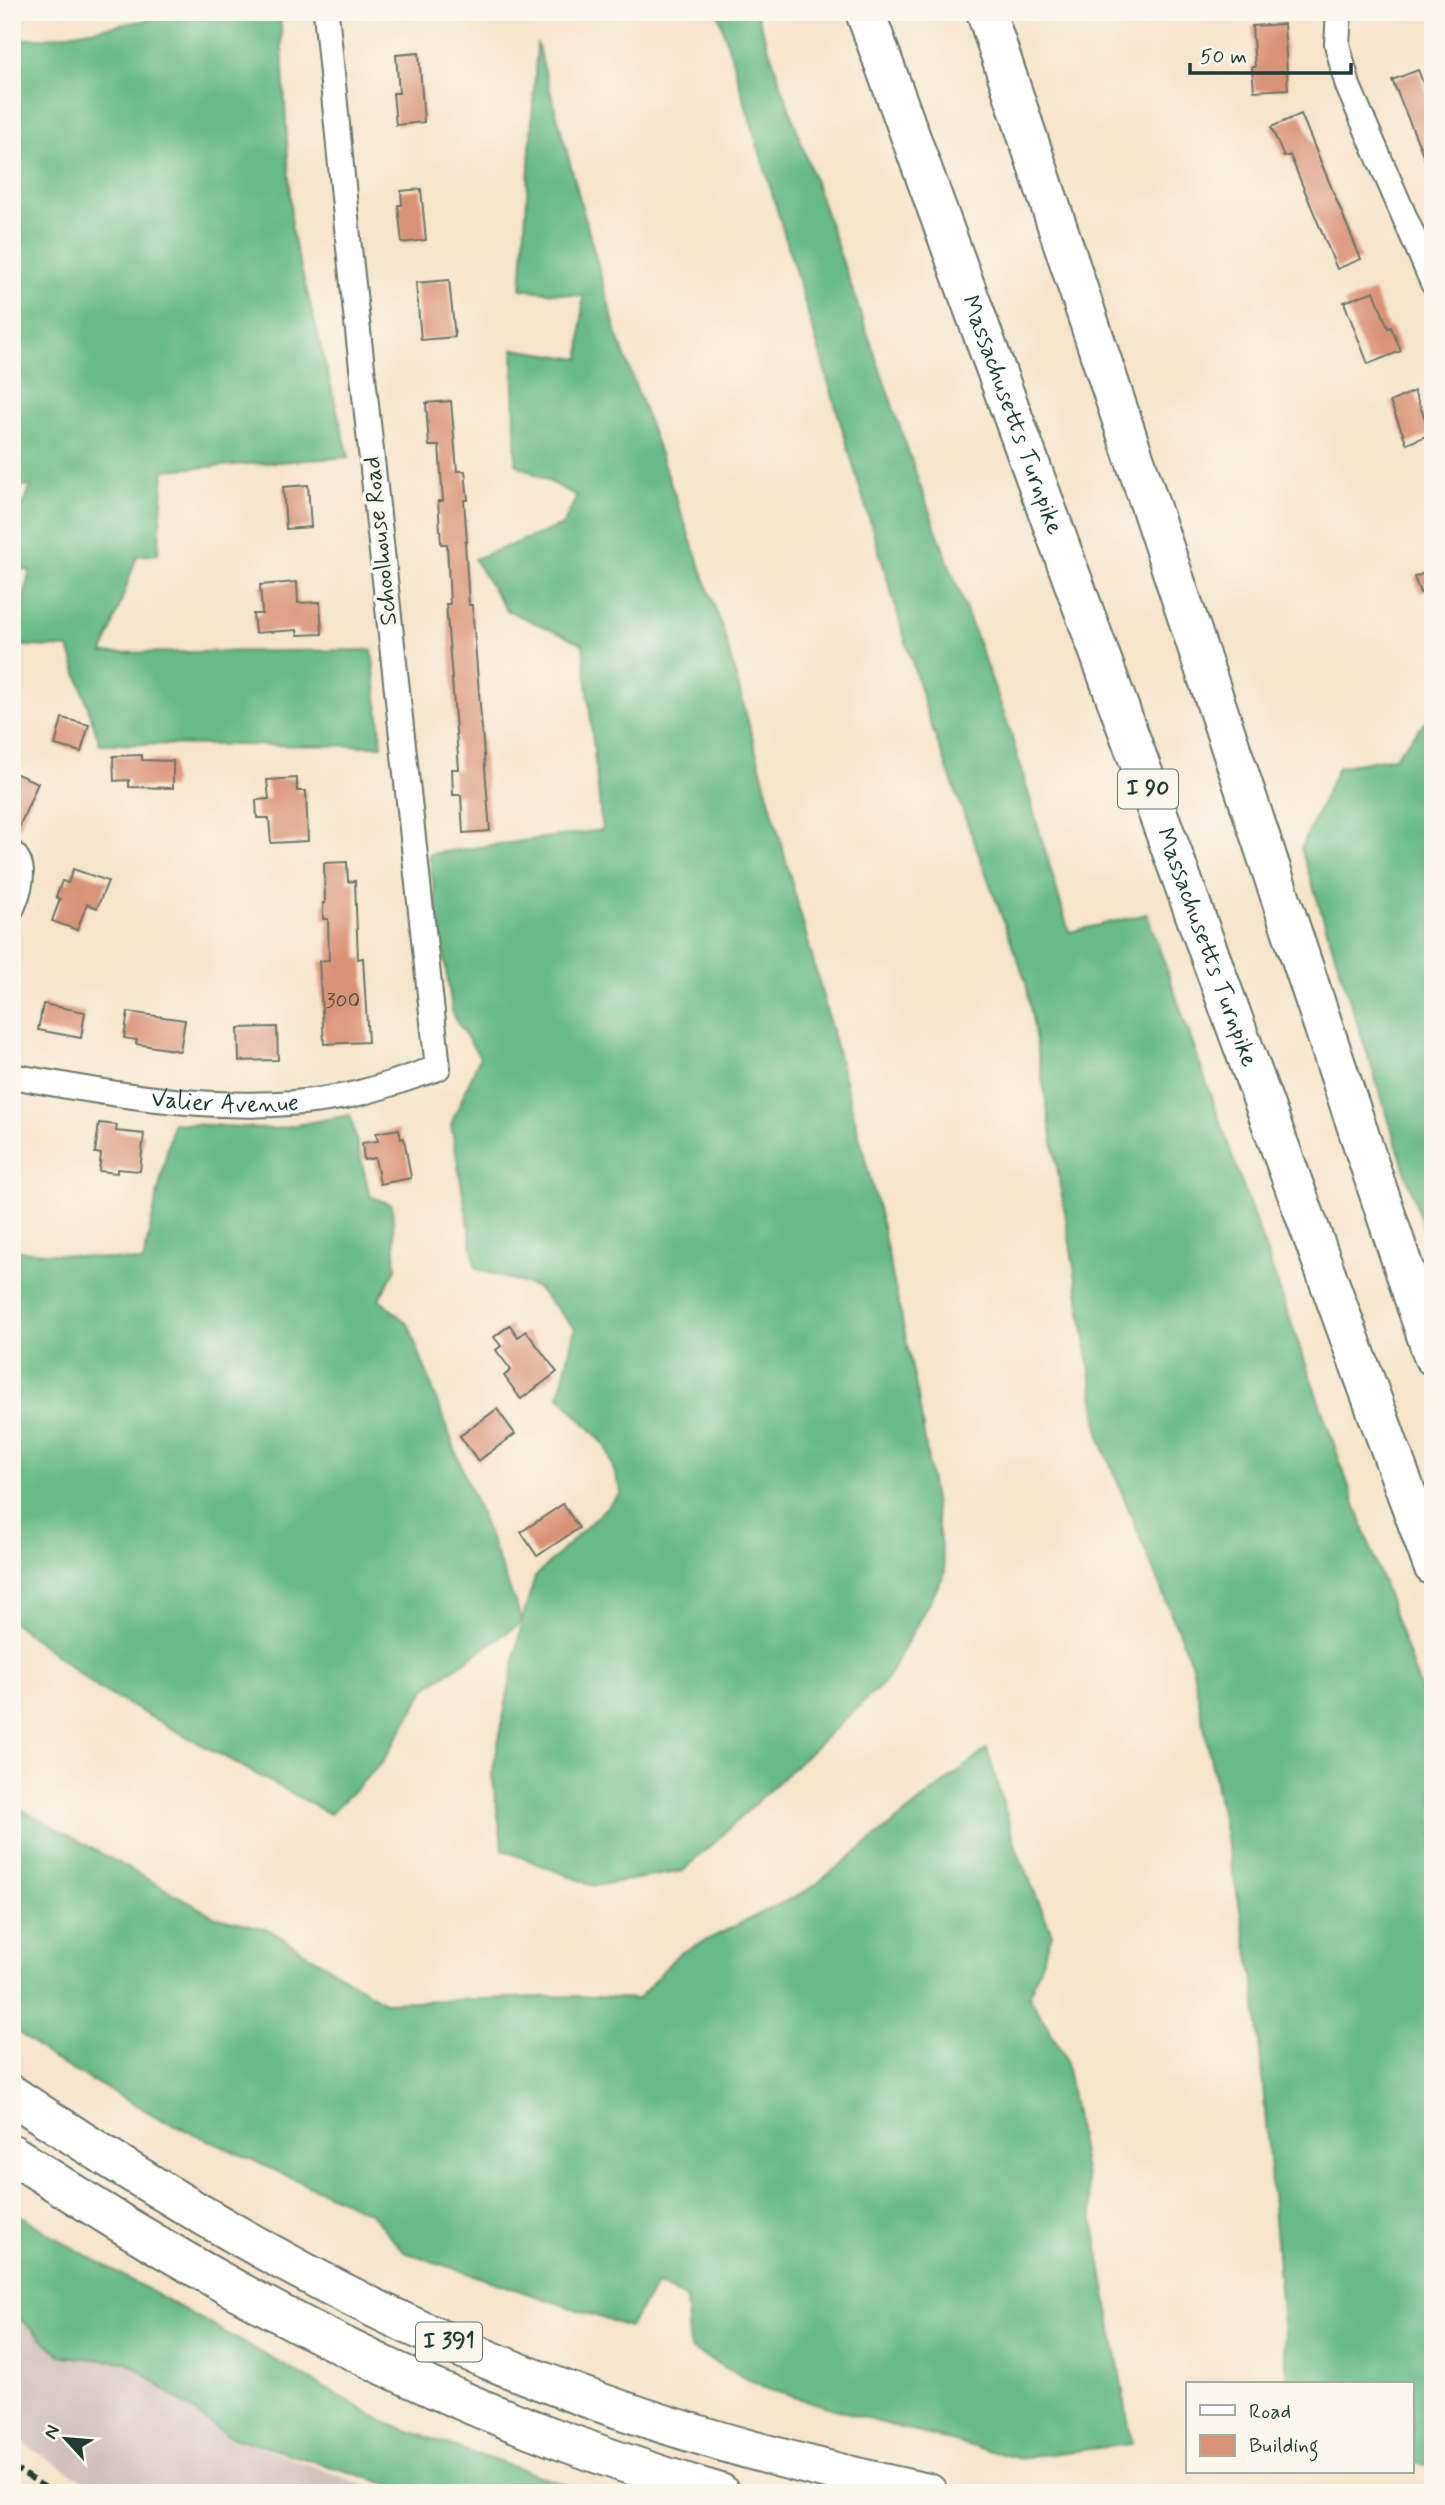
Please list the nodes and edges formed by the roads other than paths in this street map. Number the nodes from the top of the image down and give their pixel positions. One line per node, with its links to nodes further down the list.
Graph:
1 (326, 12): 8 (street, Schoolhouse Road)
2 (865, 12): 11 (highway, Massachusetts Turnpike / I 90)
3 (986, 12): 10 (highway)
4 (1339, 12): 5 (street)
5 (1433, 284)
6 (12, 853): 7 (street)
7 (12, 908)
8 (437, 1069): 9 (street, Valier Avenue)
9 (12, 1076)
10 (1433, 1356)
11 (1433, 1566)
12 (12, 2095): 15 (highway, I 391)
13 (12, 2154): 14 (highway, I 391)
14 (720, 2493)
15 (928, 2493)

